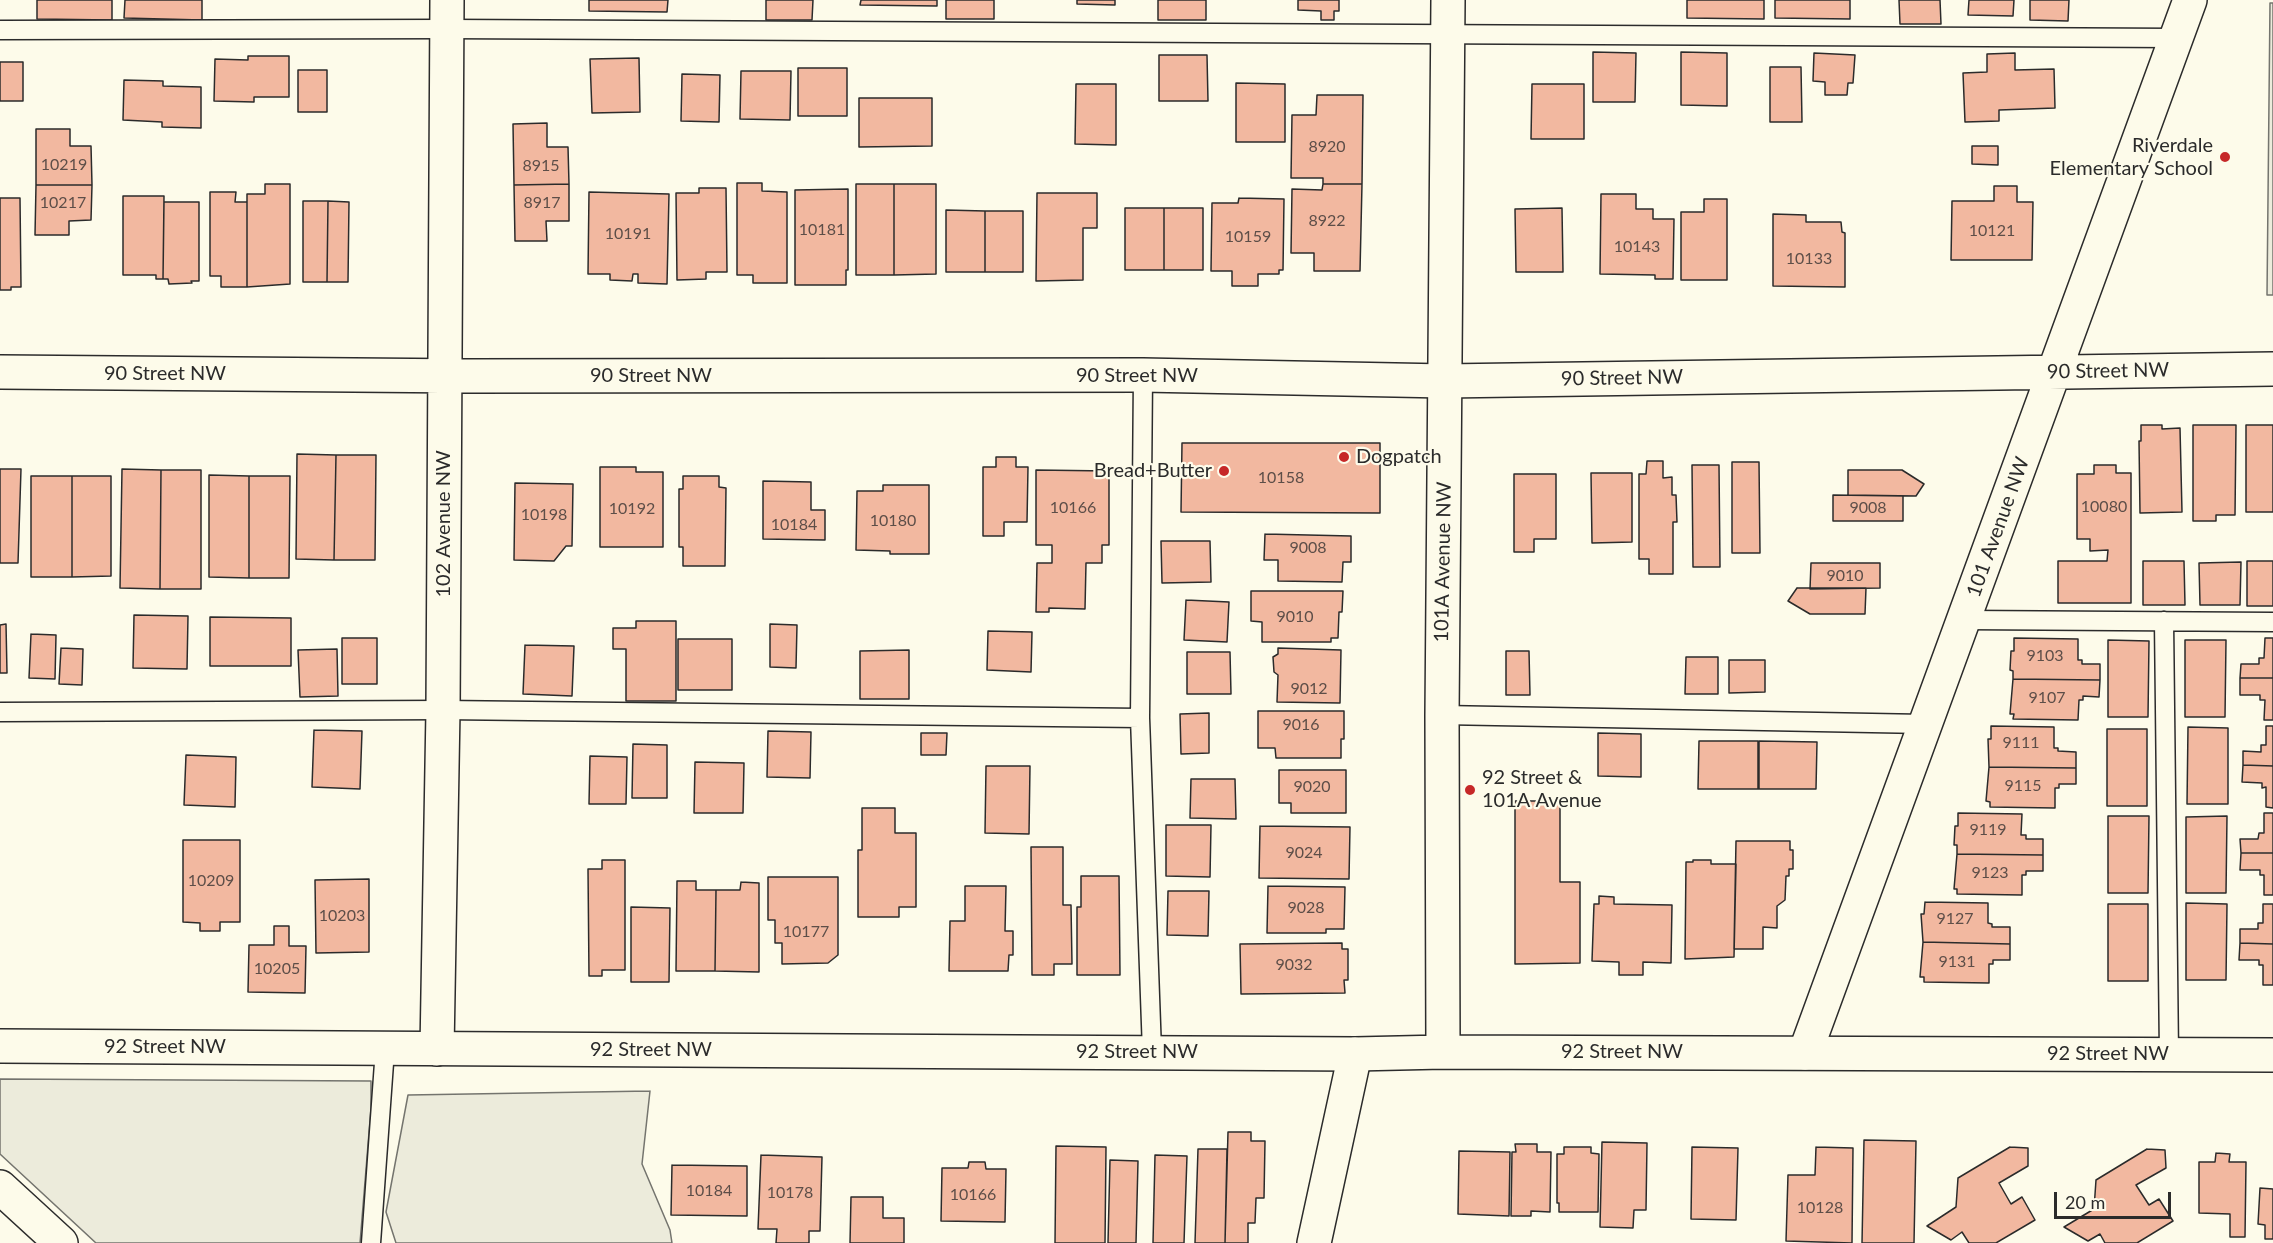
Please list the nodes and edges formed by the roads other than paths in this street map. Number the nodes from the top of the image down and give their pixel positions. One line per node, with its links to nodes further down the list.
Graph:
1 (1448, 0): 5 (street, 101A Avenue NW)
2 (2190, 0): 6 (street, 101 Avenue NW)
3 (448, 15): 4 (lane); 5 (lane); 11 (street, 102 Avenue NW)
4 (0, 30)
5 (1448, 35): 6 (lane); 12 (street, 101A Avenue NW)
6 (2176, 38): 9 (street, 101 Avenue NW)
7 (2273, 369): 9 (street, 90 Street NW)
8 (0, 372): 11 (street, 90 Street NW)
9 (2055, 372): 12 (street, 90 Street NW); 13 (street, 101 Avenue NW)
10 (1143, 375): 11 (street, 90 Street NW); 12 (street, 90 Street NW); 19 (lane)
11 (445, 376): 16 (street, 102 Avenue NW)
12 (1445, 381): 18 (street, 101A Avenue NW)
13 (1965, 620): 14 (lane); 20 (street, 101 Avenue NW)
14 (2164, 621): 15 (lane); 28 (lane)
15 (2273, 622)
16 (443, 710): 17 (lane); 19 (lane); 23 (street, 102 Avenue NW)
17 (0, 712)
18 (1442, 715): 20 (lane); 25 (street, 101A Avenue NW)
19 (1140, 718): 24 (lane)
20 (1925, 724): 26 (street, 101 Avenue NW)
21 (0, 1046): 22 (street, 92 Street NW)
22 (385, 1049): 23 (street, 92 Street NW); 32 (lane)
23 (437, 1049): 24 (street, 92 Street NW)
24 (1152, 1052): 27 (street, 92 Street NW)
25 (1443, 1052): 26 (street, 92 Street NW); 27 (street, 92 Street NW)
26 (1805, 1053): 28 (street, 92 Street NW)
27 (1354, 1054): 33 (street)
28 (2169, 1055): 29 (street, 92 Street NW)
29 (2273, 1055)
30 (0, 1187): 31 (street)
31 (60, 1243)
32 (371, 1243)
33 (1314, 1243)

